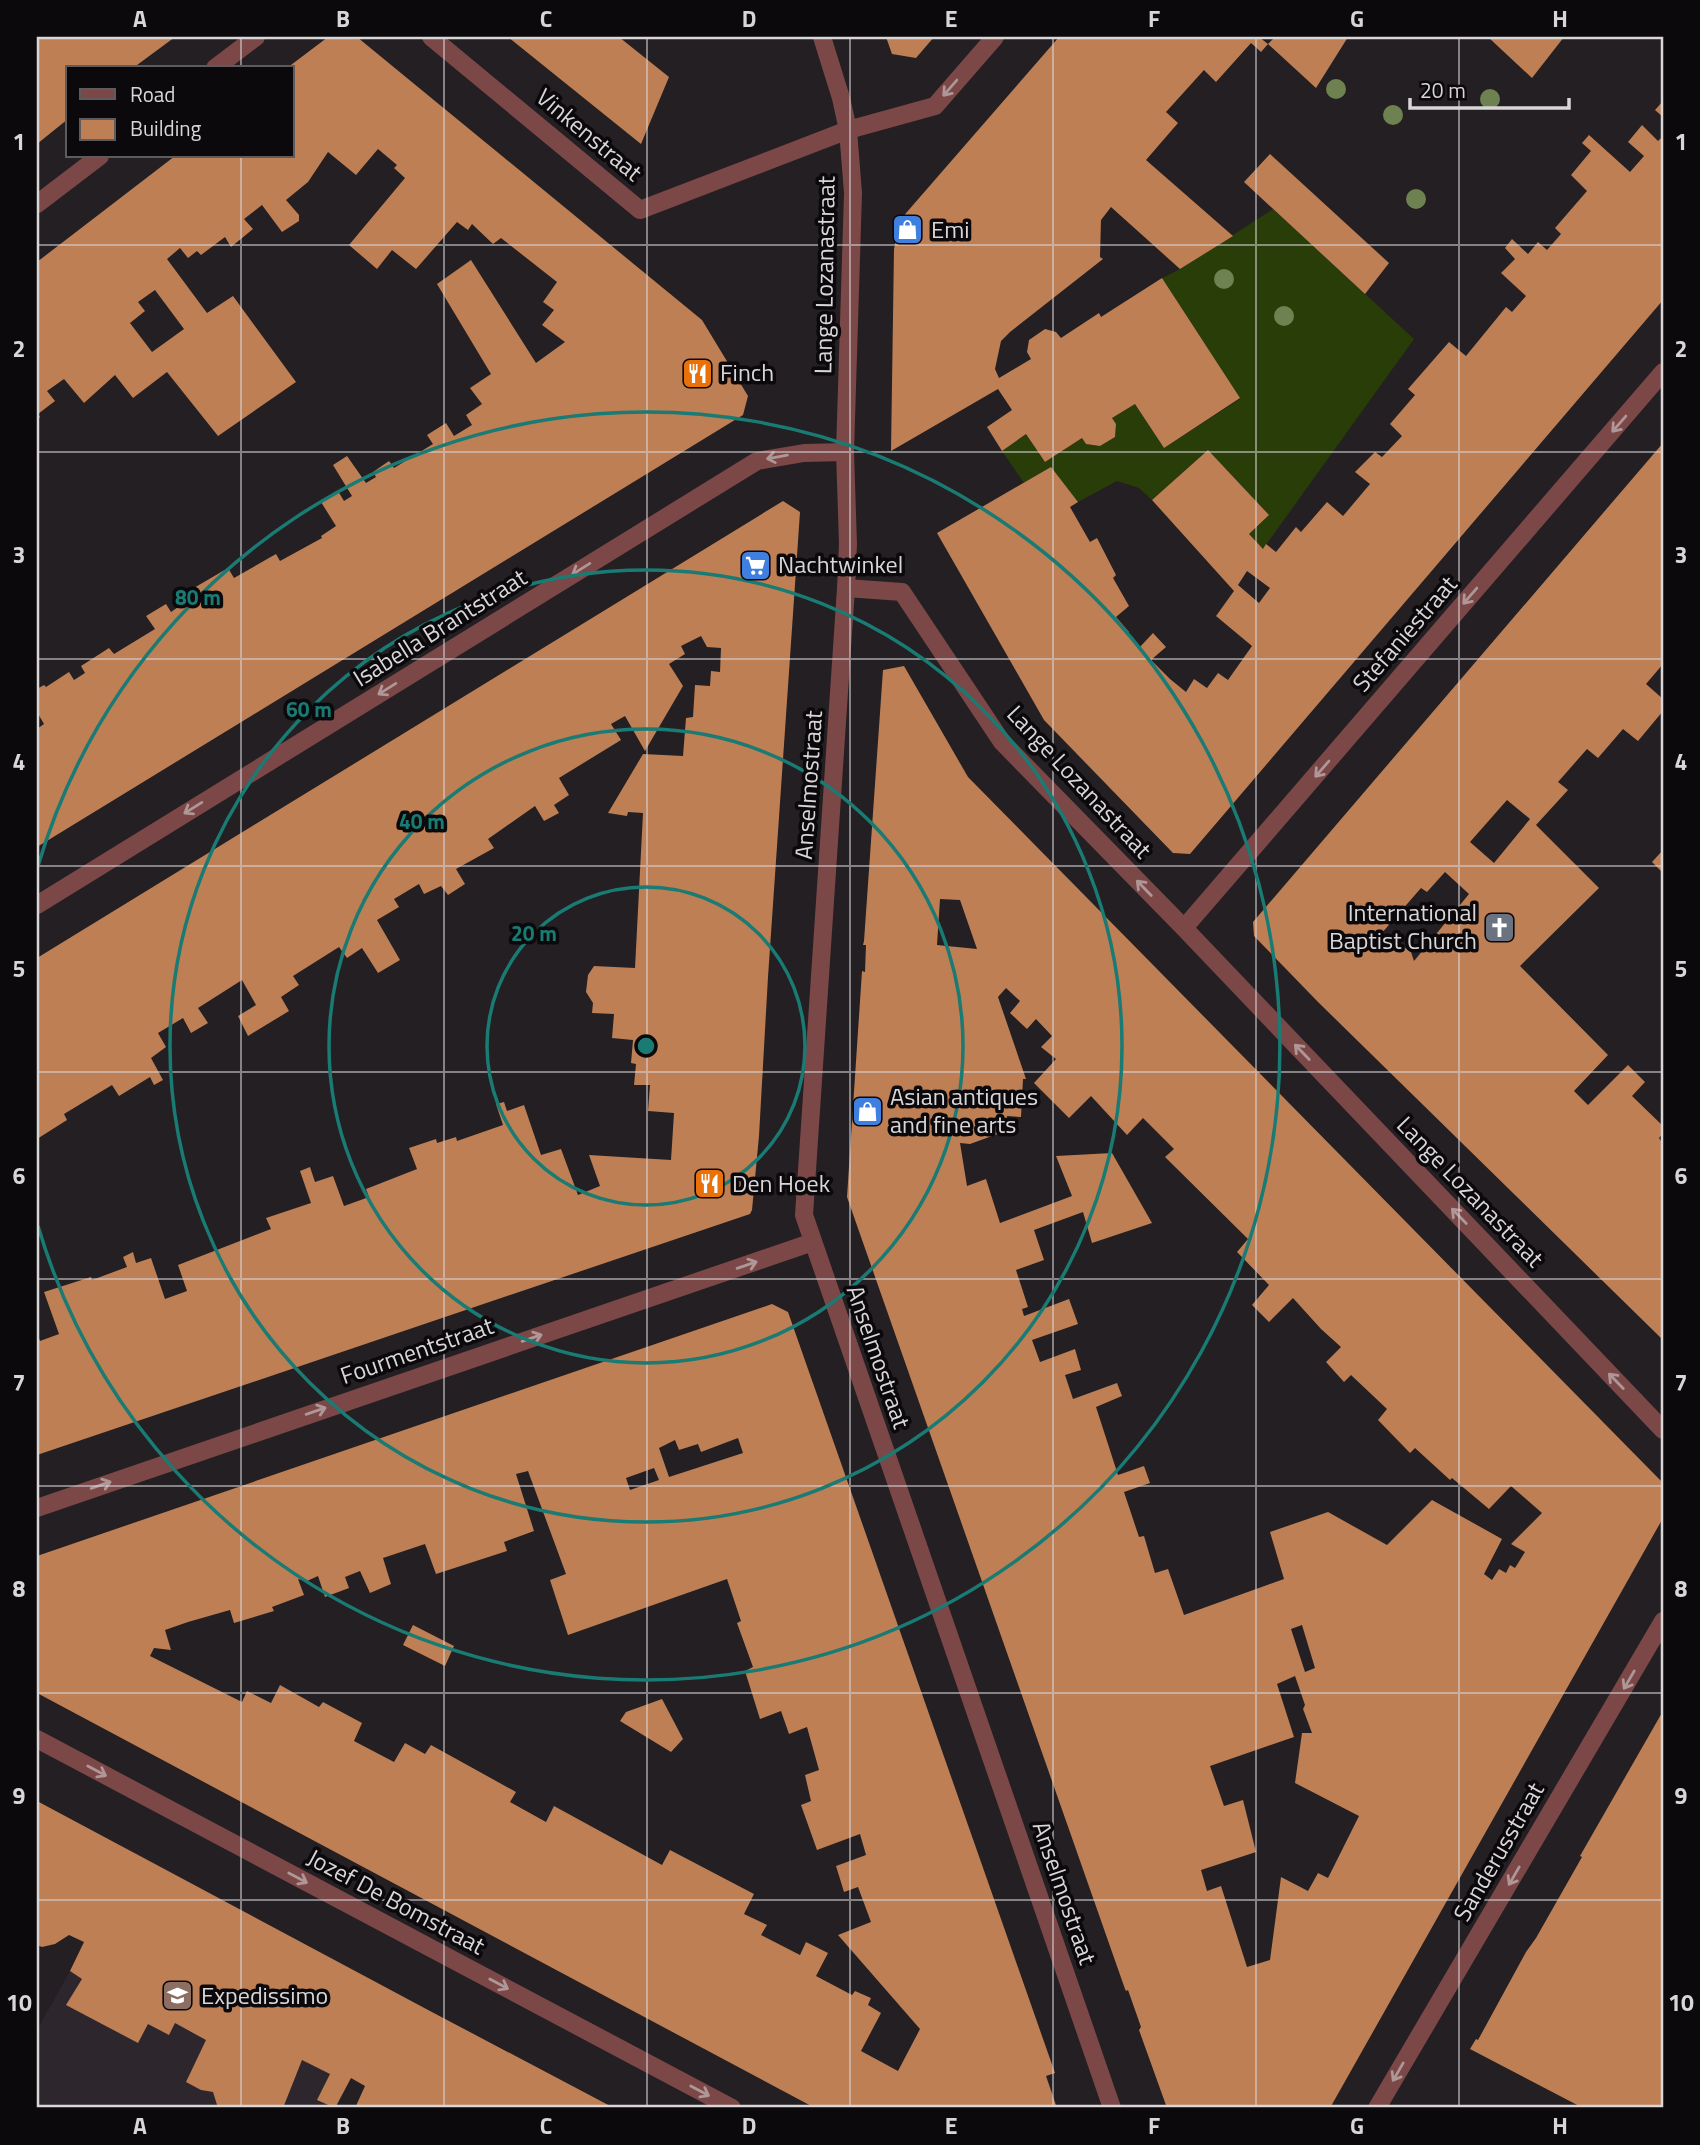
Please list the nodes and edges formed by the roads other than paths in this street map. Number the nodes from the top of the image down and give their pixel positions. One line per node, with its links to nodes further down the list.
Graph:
1 (256, 37): 5 (street)
2 (431, 37): 6 (street, Vinkenstraat)
3 (822, 37): 6 (street, Lange Lozanastraat)
4 (995, 37): 6 (street, one-way to 6)
5 (218, 66)
6 (848, 131): 10 (street, Lange Lozanastraat)
7 (97, 158): 8 (street)
8 (37, 204)
9 (1663, 372): 13 (street, Stefaniestraat, one-way to 13)
10 (845, 452): 11 (street, Lange Lozanastraat); 12 (street, Isabella Brantstraat, one-way to 12)
11 (846, 588): 13 (street, Lange Lozanastraat, one-way to 11); 14 (street, Anselmostraat)
12 (37, 905)
13 (1184, 929): 15 (street, Lange Lozanastraat, one-way to 13)
14 (813, 1242): 16 (street, Fourmentstraat, one-way to 14); 20 (street, Anselmostraat)
15 (1663, 1430)
16 (37, 1508)
17 (1663, 1621): 21 (street, Sanderusstraat, one-way to 21)
18 (37, 1739): 19 (street, Jozef De Bomstraat, one-way to 19)
19 (732, 2108)
20 (1112, 2108)
21 (1377, 2108)

